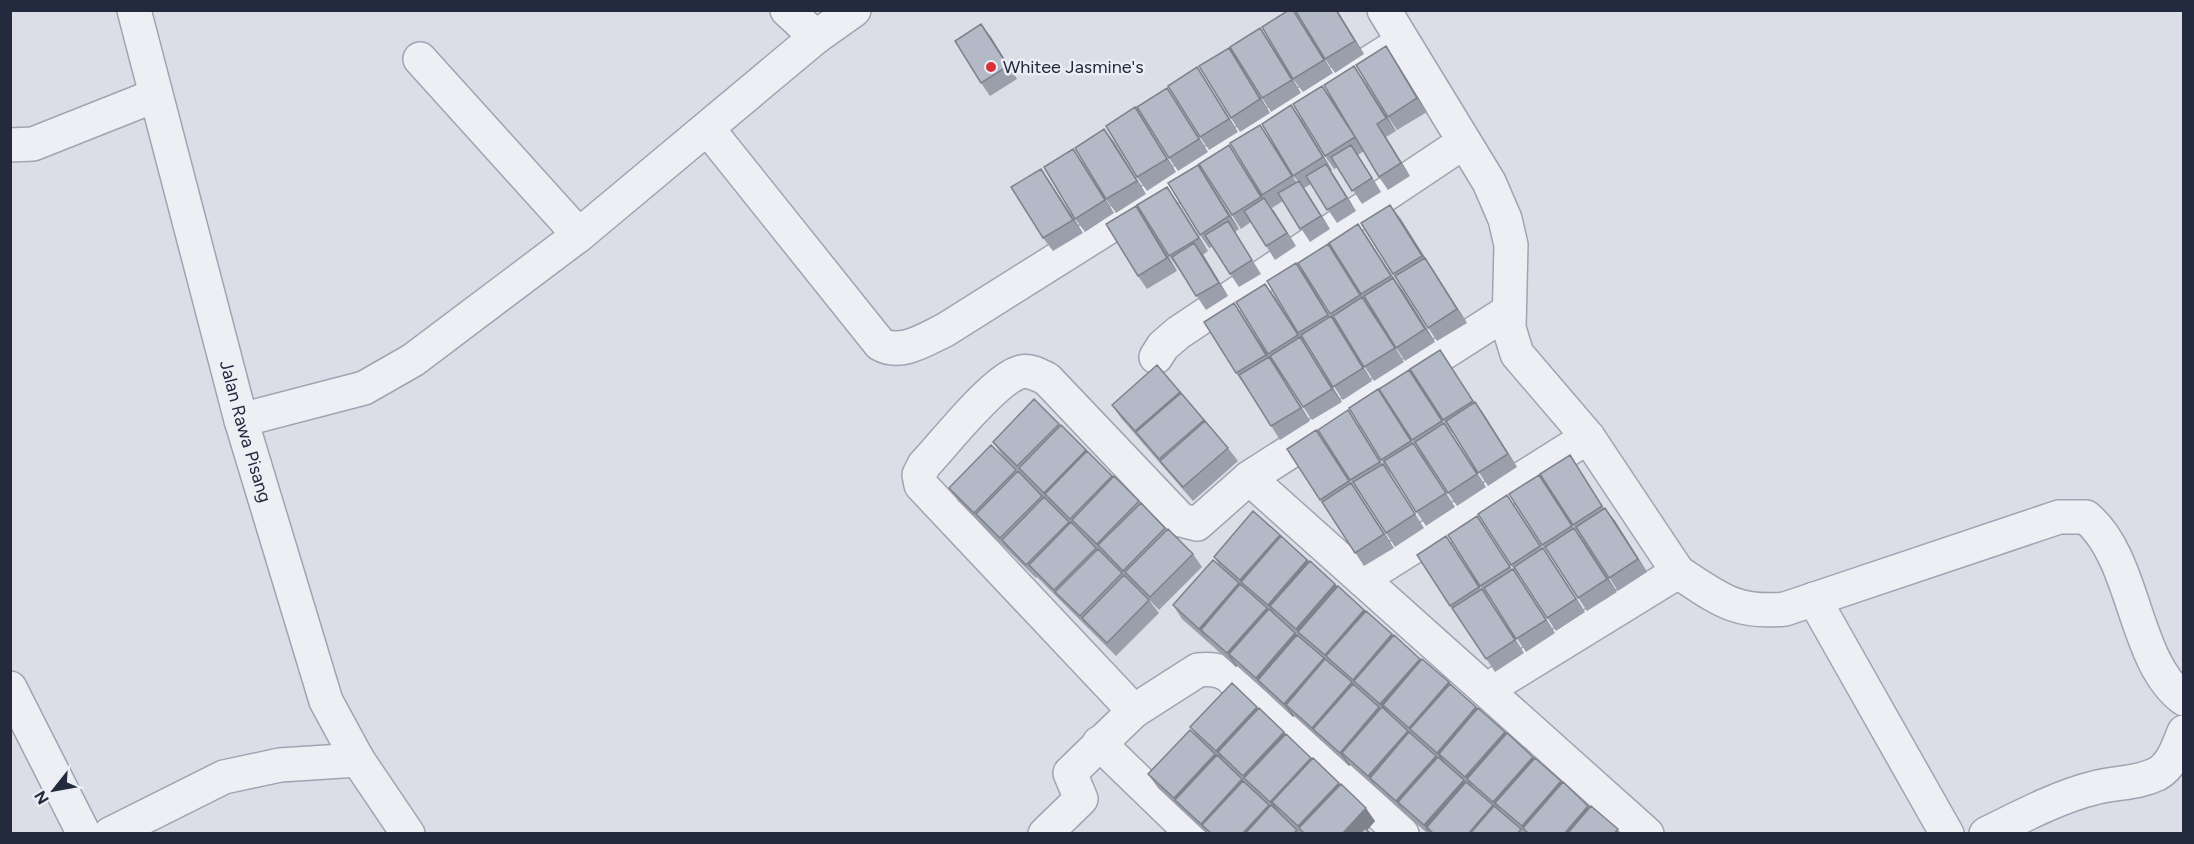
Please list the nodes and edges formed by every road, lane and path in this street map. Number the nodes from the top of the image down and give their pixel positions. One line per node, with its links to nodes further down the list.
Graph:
1 (134, 10): 8 (street, Jalan Rawa Pisang)
2 (787, 10): 5 (street)
3 (854, 10): 5 (street)
4 (1384, 10): 6 (street)
5 (816, 37): 9 (street)
6 (1401, 42): 9 (street); 10 (street)
7 (420, 59): 12 (street)
8 (154, 96): 11 (street); 15 (street, Jalan Rawa Pisang)
9 (708, 129): 12 (street)
10 (1464, 142): 13 (street); 14 (street)
11 (10, 145)
12 (579, 235): 15 (street)
13 (1509, 311): 16 (street); 17 (street)
14 (1156, 357)
15 (241, 420): 27 (street, Jalan Rawa Pisang)
16 (1588, 437): 18 (street); 19 (street)
17 (1249, 478): 19 (street); 24 (street)
18 (1678, 572): 20 (street); 22 (street)
19 (1362, 579): 22 (street)
20 (1814, 599): 23 (street); 35 (street)
21 (10, 688): 29 (street)
22 (1486, 690): 34 (street)
23 (2184, 699)
24 (1134, 711): 26 (street); 33 (street)
25 (2184, 732): 36 (street)
26 (1099, 743): 31 (street); 32 (street)
27 (358, 760): 28 (street, Jalan Rawa Pisang); 30 (street)
28 (393, 829)
29 (84, 834)
30 (110, 834)
31 (1045, 834)
32 (1192, 834)
33 (1402, 834)
34 (1647, 834)
35 (1947, 834)
36 (1986, 834)

